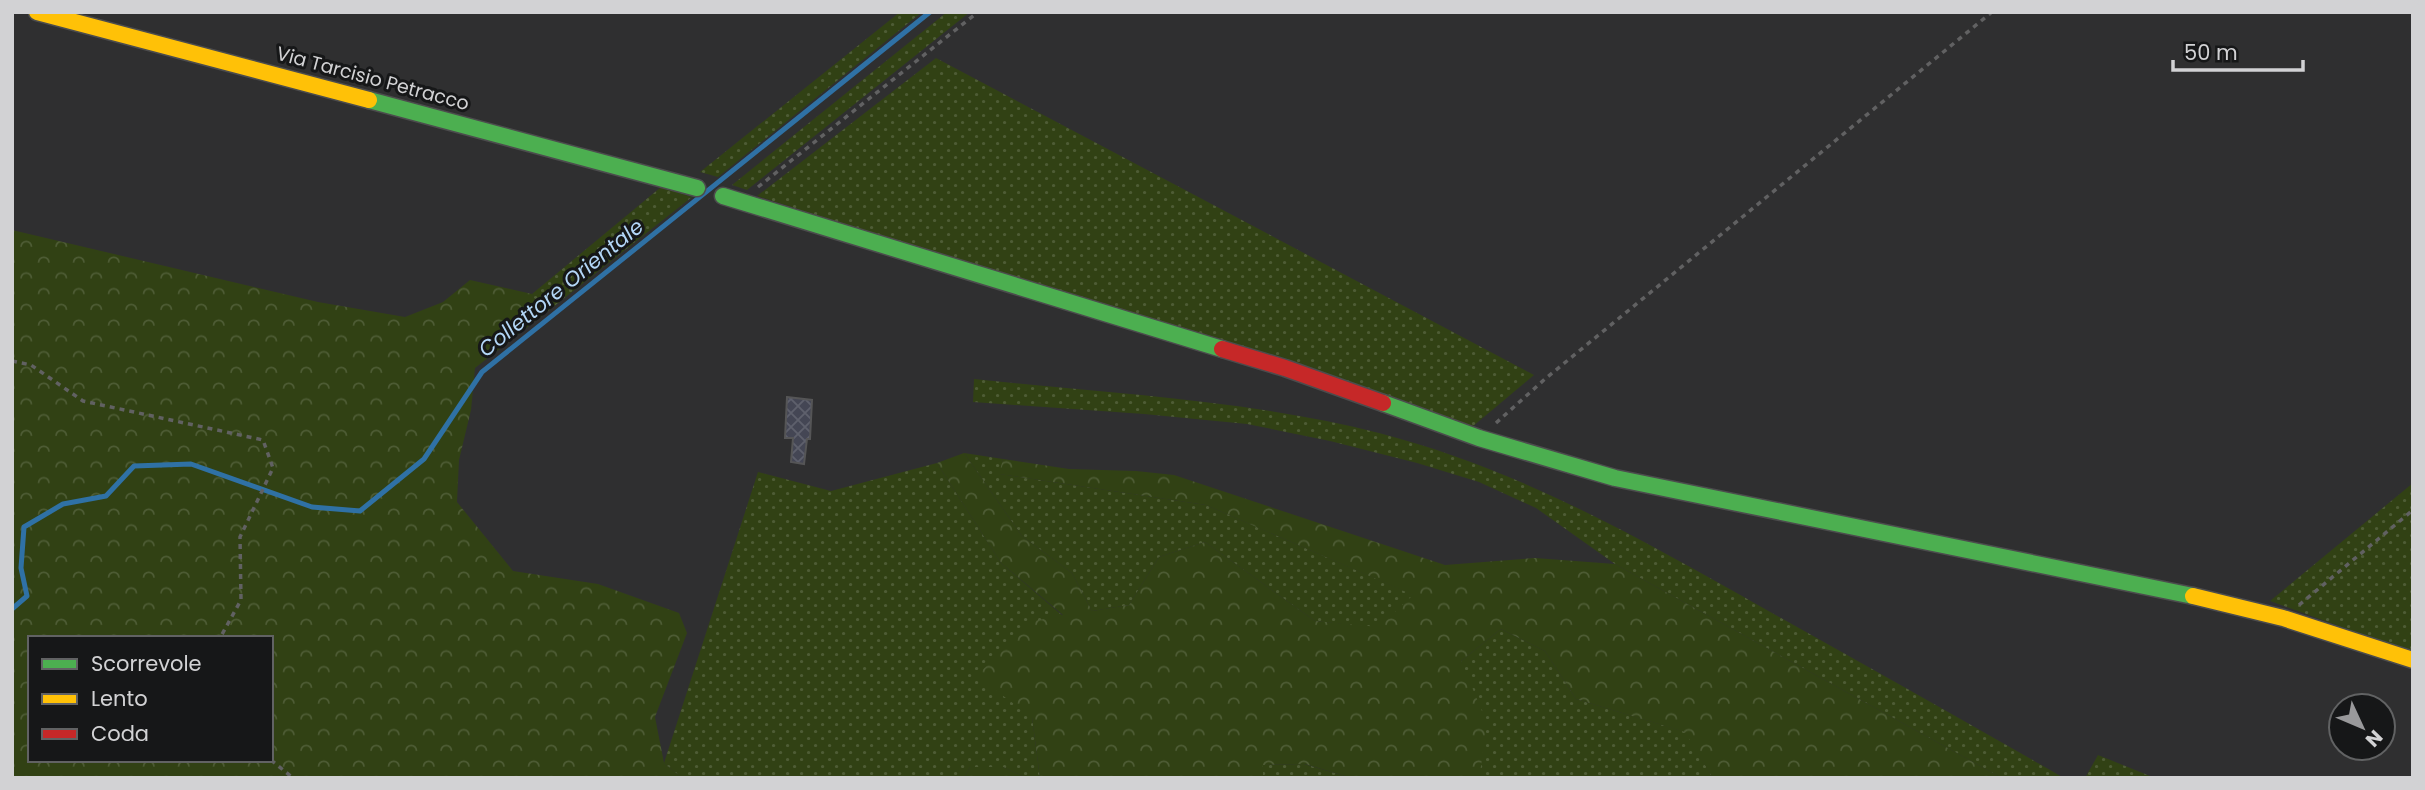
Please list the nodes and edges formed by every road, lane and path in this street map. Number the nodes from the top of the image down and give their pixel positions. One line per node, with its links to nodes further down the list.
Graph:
1 (37, 12): 4 (street, Via Tarcisio Petracco)
2 (978, 12): 6 (path)
3 (1992, 12): 8 (path)
4 (697, 188)
5 (723, 197): 6 (street)
6 (740, 201): 8 (street)
7 (12, 361): 11 (path)
8 (1479, 438): 10 (street)
9 (2413, 510): 10 (path)
10 (2283, 618): 12 (street)
11 (221, 636)
12 (2413, 660)
13 (273, 762): 14 (path)
14 (293, 778)

